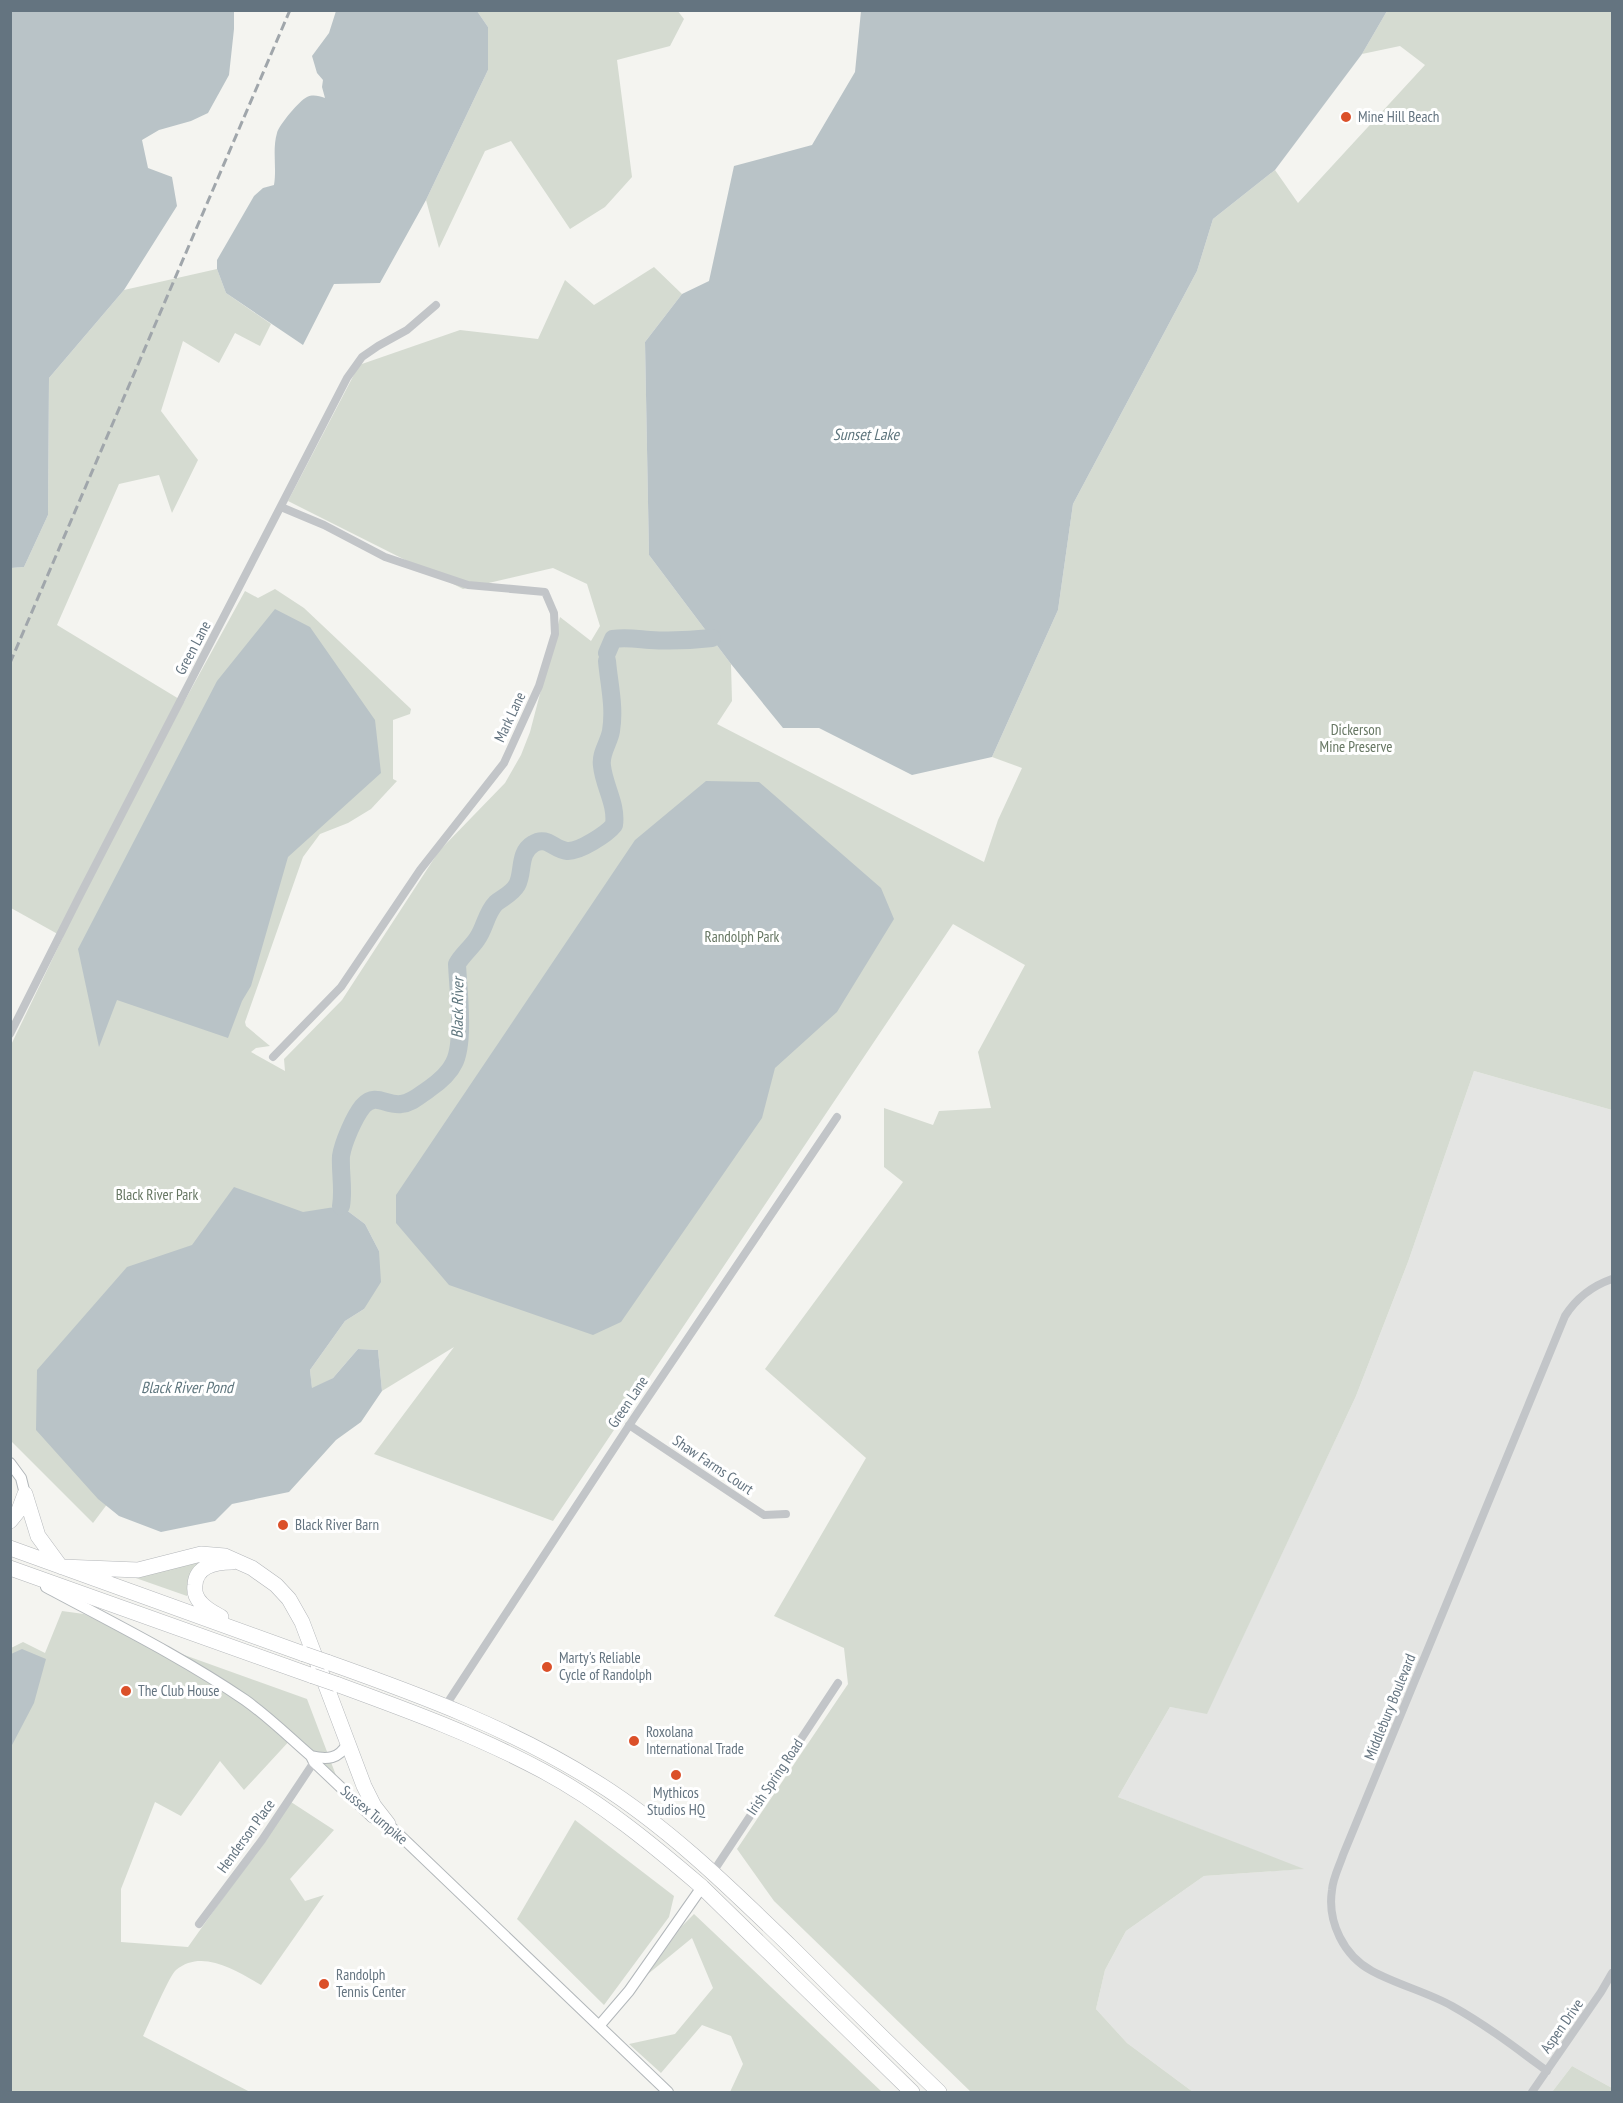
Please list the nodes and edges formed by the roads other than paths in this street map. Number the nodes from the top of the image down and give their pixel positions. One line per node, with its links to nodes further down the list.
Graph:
1 (436, 305): 2 (street, Green Lane)
2 (281, 507): 3 (street, Green Lane); 4 (street, Mark Lane)
3 (10, 1034)
4 (273, 1057)
5 (837, 1117): 7 (street, Green Lane)
6 (1612, 1279): 27 (street, Middlebury Boulevard)
7 (629, 1425): 10 (street, Shaw Farms Court); 18 (street, Green Lane)
8 (10, 1462): 9 (main road)
9 (25, 1494): 11 (highway); 14 (highway)
10 (786, 1514)
11 (10, 1521)
12 (10, 1548): 14 (highway)
13 (241, 1563): 14 (highway); 16 (highway); 19 (highway)
14 (61, 1566): 16 (highway)
15 (12, 1569): 20 (main road, Sussex Turnpike); 23 (highway, bridge)
16 (251, 1634): 18 (highway, bridge)
17 (838, 1683): 22 (street, Irish Spring Road)
18 (446, 1705): 22 (highway)
19 (347, 1744): 20 (main road); 21 (highway)
20 (312, 1759): 21 (main road, Sussex Turnpike); 24 (street, Henderson Place)
21 (388, 1824): 26 (main road, Sussex Turnpike)
22 (713, 1872): 30 (highway)
23 (702, 1887): 26 (main road); 29 (highway)
24 (199, 1924)
25 (1612, 1973): 27 (street, Aspen Drive)
26 (599, 2026): 28 (main road, Sussex Turnpike)
27 (1547, 2071): 31 (street, Aspen Drive)
28 (668, 2092)
29 (912, 2092)
30 (939, 2092)
31 (1532, 2092)

